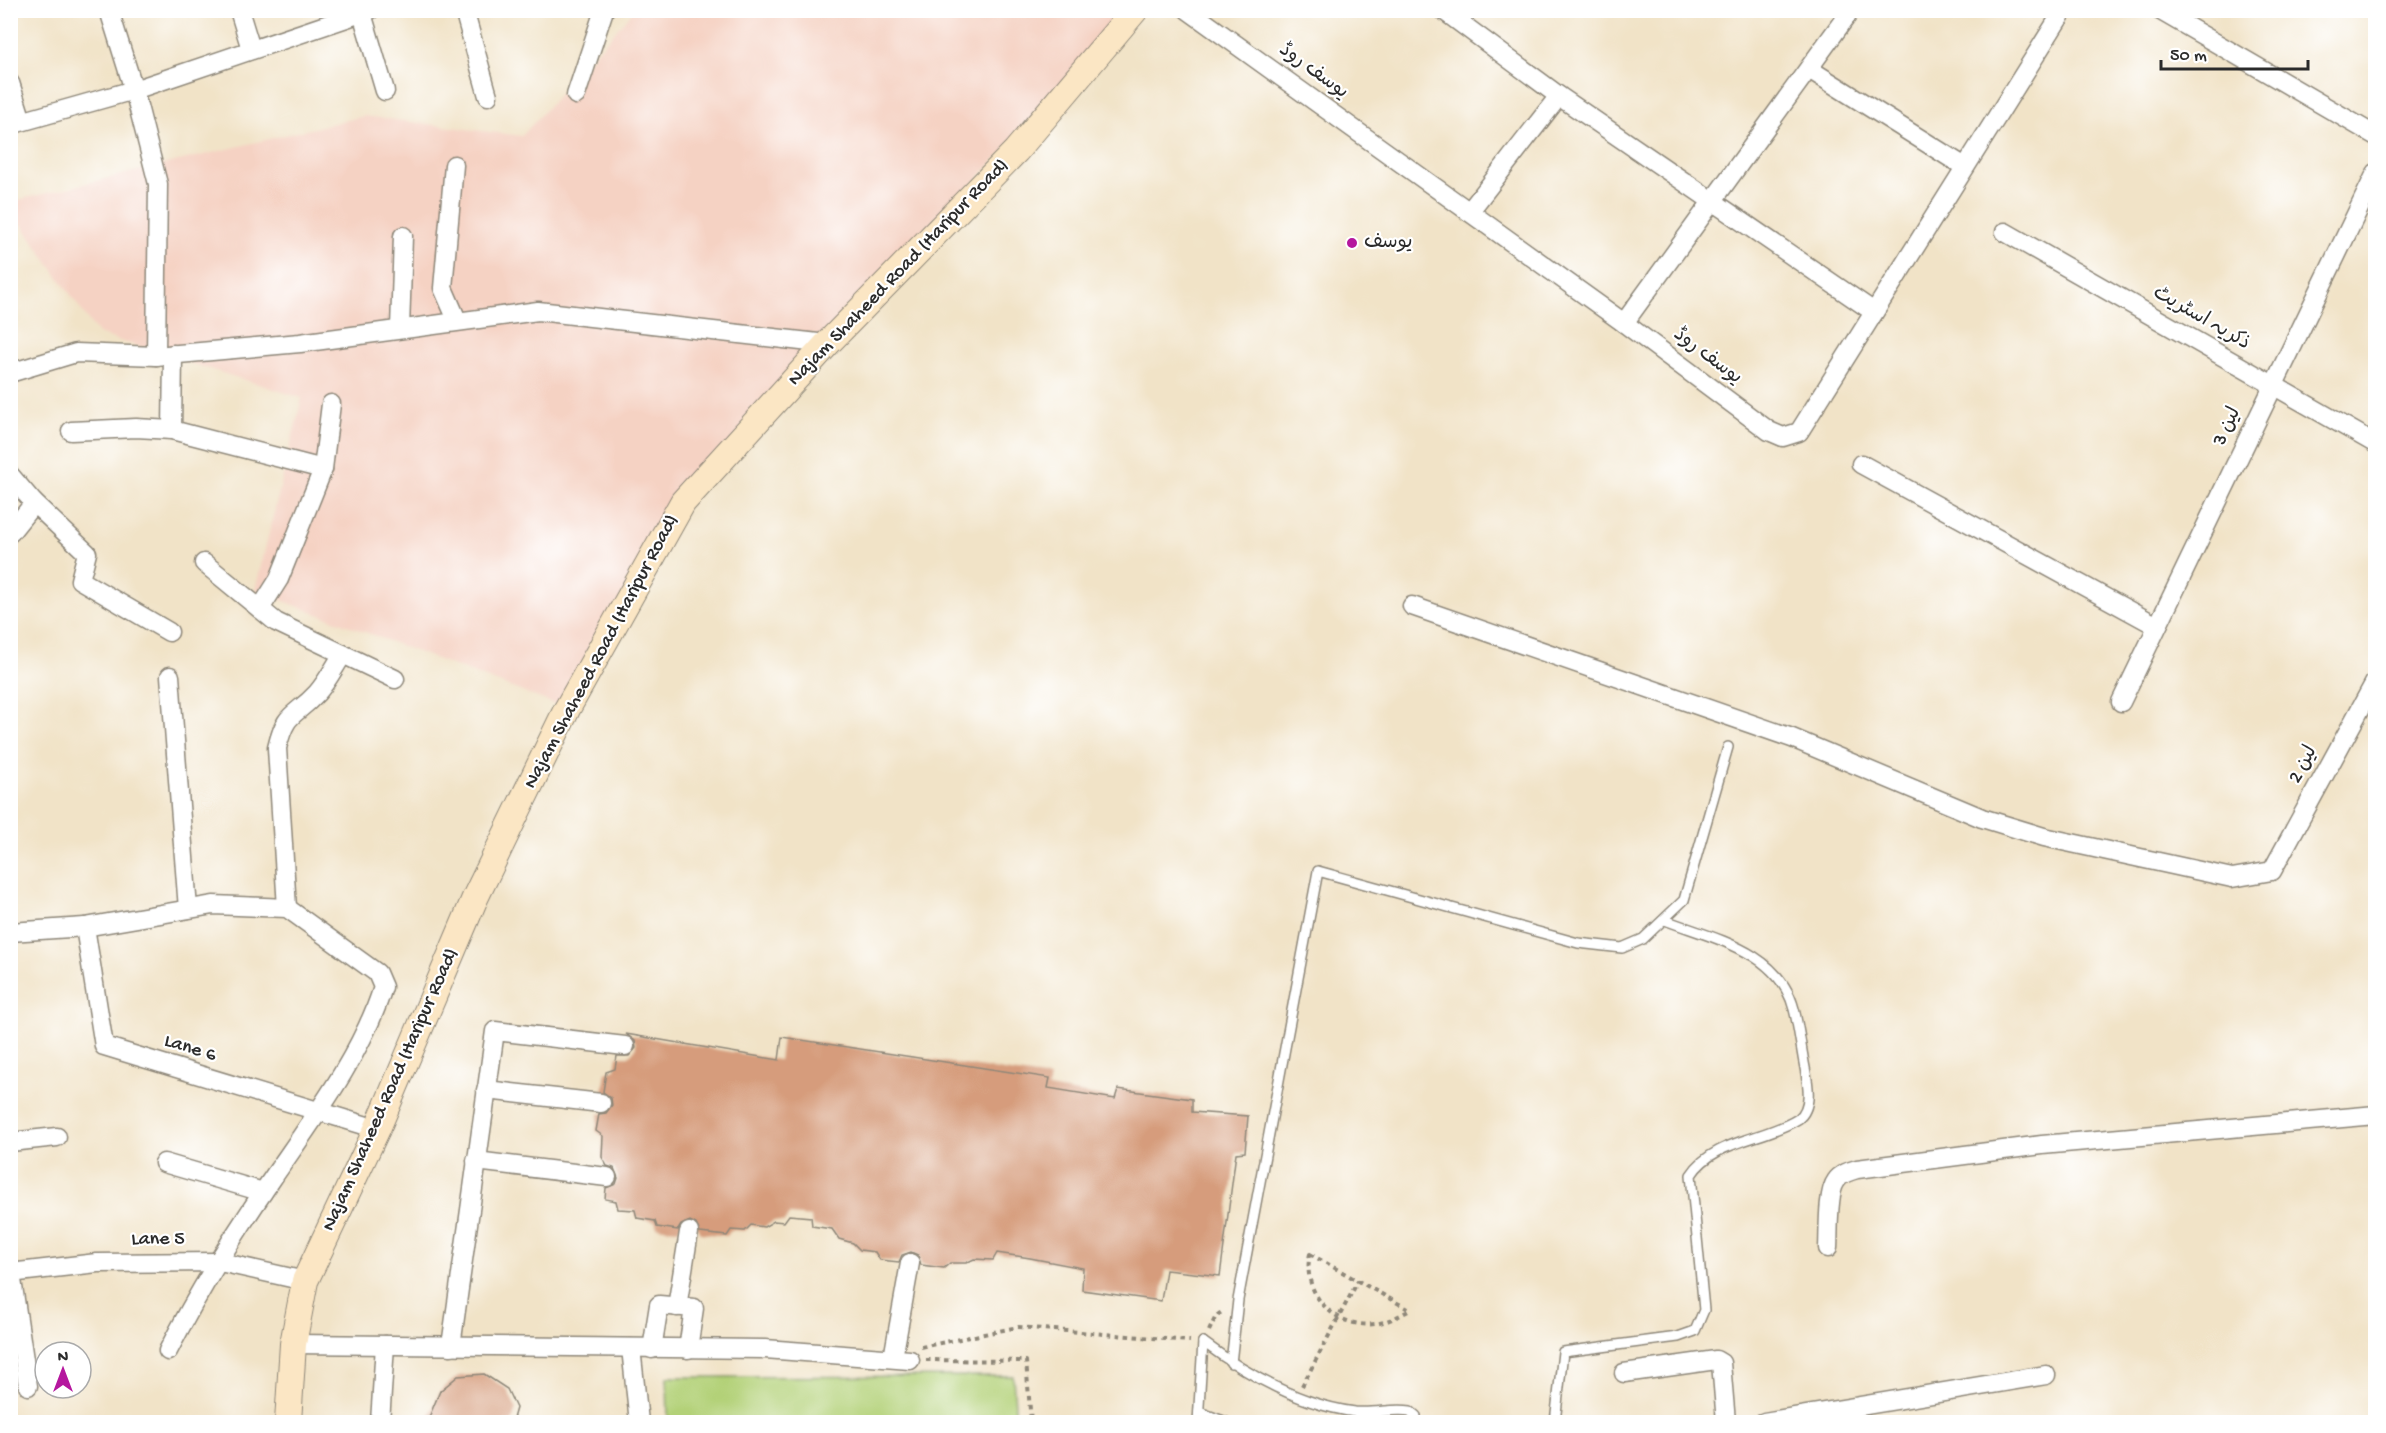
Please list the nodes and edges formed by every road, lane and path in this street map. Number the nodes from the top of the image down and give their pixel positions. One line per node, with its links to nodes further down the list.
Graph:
1 (109, 10): 15 (street)
2 (239, 10): 12 (street)
3 (464, 10): 18 (street)
4 (604, 10): 17 (street)
5 (1135, 10): 33 (main road, Najam Shaheed Road (Haripur Road))
6 (1188, 10): 26 (street, یوسف روڈ)
7 (1443, 10): 19 (street)
8 (1851, 10): 13 (street)
9 (2064, 10): 23 (street, یوسف روڈ)
10 (2159, 10): 21 (street)
11 (364, 11): 12 (street); 16 (street)
12 (251, 48): 15 (street)
13 (1809, 69): 23 (street); 25 (street)
14 (10, 83): 20 (street)
15 (134, 90): 20 (street); 34 (street)
16 (385, 91)
17 (576, 95)
18 (488, 96)
19 (1559, 96): 25 (street); 26 (street)
20 (16, 123)
21 (2376, 136)
22 (454, 165): 30 (street)
23 (1965, 167): 29 (street, یوسف روڈ)
24 (2376, 173): 36 (street, لین 3)
25 (1713, 201): 29 (street); 31 (street)
26 (1469, 212): 31 (street, یوسف روڈ)
27 (2005, 232): 36 (street, ذکریہ اسٹریٹ)
28 (403, 236): 32 (street)
29 (1874, 312): 31 (street, یوسف روڈ)
30 (457, 320): 32 (street); 33 (street)
31 (1624, 323)
32 (399, 329): 34 (street)
33 (827, 344): 67 (main road, Najam Shaheed Road (Haripur Road))
34 (165, 355): 35 (street); 38 (street)
35 (10, 373)
36 (2273, 386): 40 (street, ذکریہ اسٹریٹ); 49 (street, لین 3)
37 (331, 404): 42 (street)
38 (172, 430): 39 (street); 42 (street)
39 (71, 431)
40 (2376, 444)
41 (1861, 464): 49 (street)
42 (323, 470): 48 (street)
43 (10, 475): 44 (street)
44 (34, 503): 45 (street); 50 (street)
45 (10, 533)
46 (204, 563): 48 (street)
47 (1412, 606): 54 (street, لین 2)
48 (260, 609): 51 (street)
49 (2157, 626): 55 (street, لین 3)
50 (169, 632)
51 (343, 654): 53 (street); 57 (street)
52 (170, 676): 58 (street)
53 (395, 679)
54 (2376, 680)
55 (2121, 702)
56 (1728, 747): 59 (lane)
57 (287, 908): 58 (street); 65 (street)
58 (188, 909): 60 (street)
59 (1665, 920): 81 (lane); 106 (lane)
60 (85, 927): 61 (street); 65 (street, Lane 6)
61 (10, 933)
62 (625, 1046): 63 (street)
63 (486, 1090): 64 (street); 70 (street)
64 (601, 1103)
65 (318, 1112): 67 (street, Lane 6); 73 (street)
66 (2376, 1114): 75 (street)
67 (377, 1130): 79 (main road, Najam Shaheed Road (Haripur Road))
68 (57, 1137): 69 (street)
69 (10, 1142)
70 (476, 1161): 72 (street); 87 (street)
71 (164, 1163): 73 (street)
72 (607, 1177)
73 (263, 1192): 76 (street)
74 (689, 1232): 82 (street)
75 (1828, 1248)
76 (220, 1262): 78 (street, Lane 5); 79 (street, Lane 5); 91 (street)
77 (910, 1263): 92 (street)
78 (11, 1273): 96 (street)
79 (305, 1281): 85 (main road, Najam Shaheed Road (Haripur Road))
80 (1358, 1281): 83 (path); 83 (path); 83 (path)
81 (1238, 1300): 84 (path); 93 (lane)
82 (677, 1307): 89 (street); 90 (street)
83 (1337, 1317): 97 (path)
84 (1203, 1342): 92 (path); 93 (lane); 98 (lane)
85 (293, 1344): 86 (street); 99 (main road, Najam Shaheed Road (Haripur Road))
86 (385, 1345): 87 (street); 100 (street)
87 (451, 1346): 88 (street)
88 (631, 1348): 89 (street); 101 (street)
89 (652, 1348): 90 (street)
90 (688, 1349): 92 (street)
91 (168, 1350)
92 (902, 1359): 102 (path)
93 (1231, 1363): 97 (lane)
94 (1624, 1373): 107 (street)
95 (2046, 1375): 108 (street)
96 (28, 1386)
97 (1297, 1395): 105 (lane)
98 (1199, 1412): 103 (lane); 104 (lane)
99 (288, 1422)
100 (380, 1422)
101 (639, 1422)
102 (1031, 1422)
103 (1198, 1422)
104 (1226, 1422)
105 (1416, 1422)
106 (1555, 1422)
107 (1726, 1422)
108 (1764, 1422)

